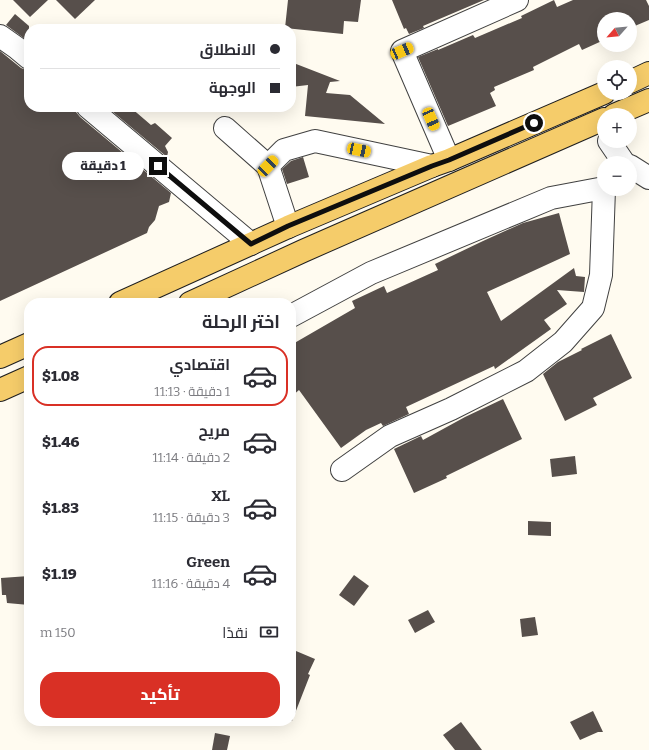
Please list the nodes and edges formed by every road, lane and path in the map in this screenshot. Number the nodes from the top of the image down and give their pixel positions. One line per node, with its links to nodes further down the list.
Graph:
1 (517, 0): 12 (street)
2 (0, 36): 3 (street)
3 (24, 54)
4 (649, 73): 5 (main road)
5 (637, 79)
6 (597, 96): 12 (main road)
7 (649, 100): 8 (main road)
8 (633, 108)
9 (94, 112): 19 (street)
10 (597, 126): 21 (main road)
11 (225, 128): 13 (street)
12 (441, 163): 13 (street); 18 (main road)
13 (268, 166): 18 (street)
14 (637, 170): 15 (street)
15 (649, 178)
16 (597, 189): 22 (street)
17 (604, 196): 27 (street)
18 (288, 226): 19 (main road)
19 (251, 244): 20 (main road)
20 (131, 298)
21 (201, 298)
22 (296, 313)
23 (24, 346): 24 (main road)
24 (0, 357)
25 (24, 379): 26 (main road)
26 (0, 390)
27 (342, 470)

